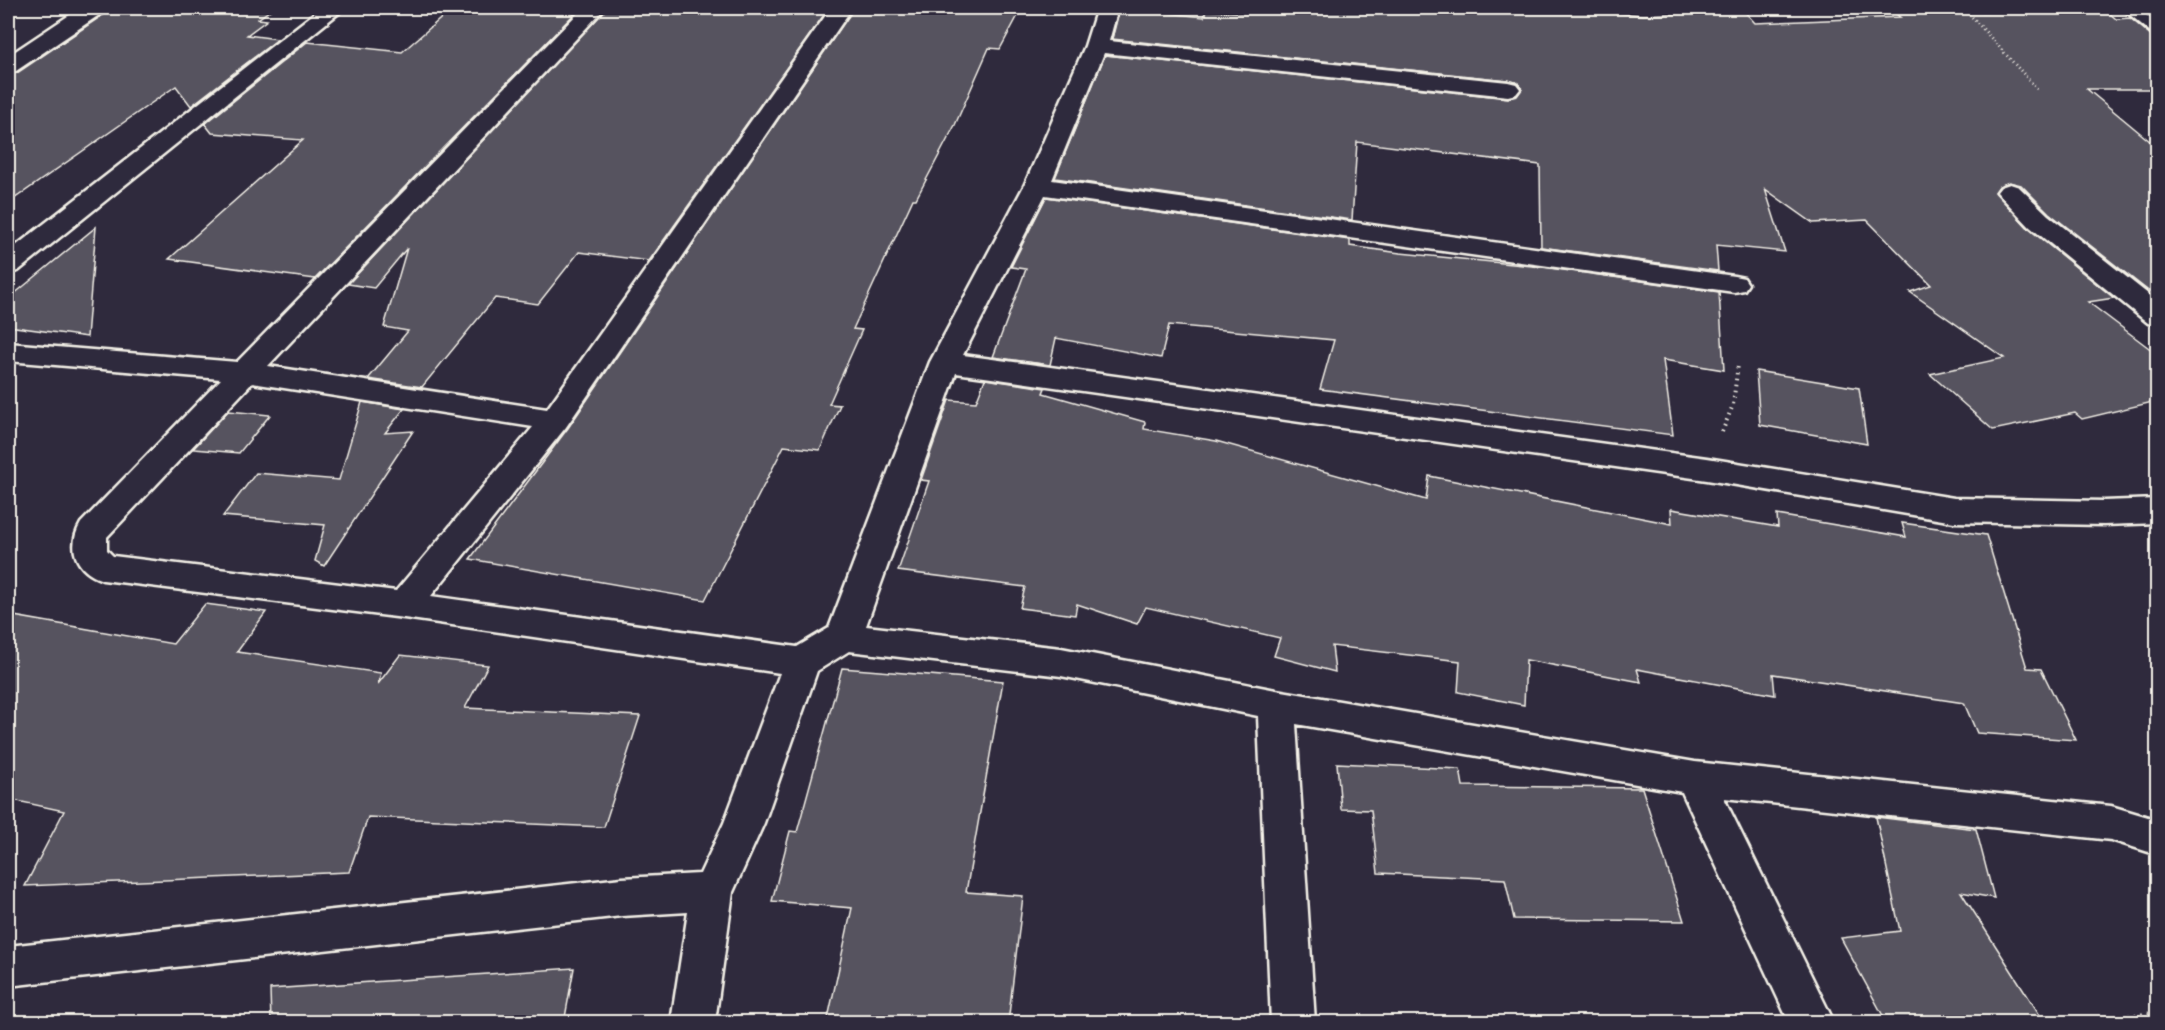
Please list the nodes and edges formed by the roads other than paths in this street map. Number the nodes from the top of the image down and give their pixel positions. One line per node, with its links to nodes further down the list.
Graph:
1 (94, 8): 9 (street)
2 (334, 8): 13 (street)
3 (594, 8): 18 (street)
4 (841, 8): 19 (street)
5 (1108, 8): 8 (street)
6 (2129, 8): 7 (lane)
7 (2157, 31)
8 (1096, 46): 10 (street); 11 (street)
9 (8, 66)
10 (1508, 89)
11 (1037, 186): 14 (street); 17 (street)
12 (2010, 192): 15 (street)
13 (8, 265)
14 (1734, 284)
15 (2157, 317)
16 (8, 352): 18 (street)
17 (945, 362): 20 (street); 22 (street)
18 (244, 372): 19 (street); 21 (street)
19 (555, 420): 21 (street)
20 (2157, 511)
21 (404, 605): 23 (street)
22 (844, 637): 23 (street); 24 (street)
23 (802, 662): 27 (street)
24 (1276, 705): 25 (street); 30 (street)
25 (1695, 778): 26 (street); 31 (street)
26 (2157, 838)
27 (712, 892): 28 (street); 29 (street)
28 (8, 966)
29 (693, 1023)
30 (1293, 1023)
31 (1812, 1023)

